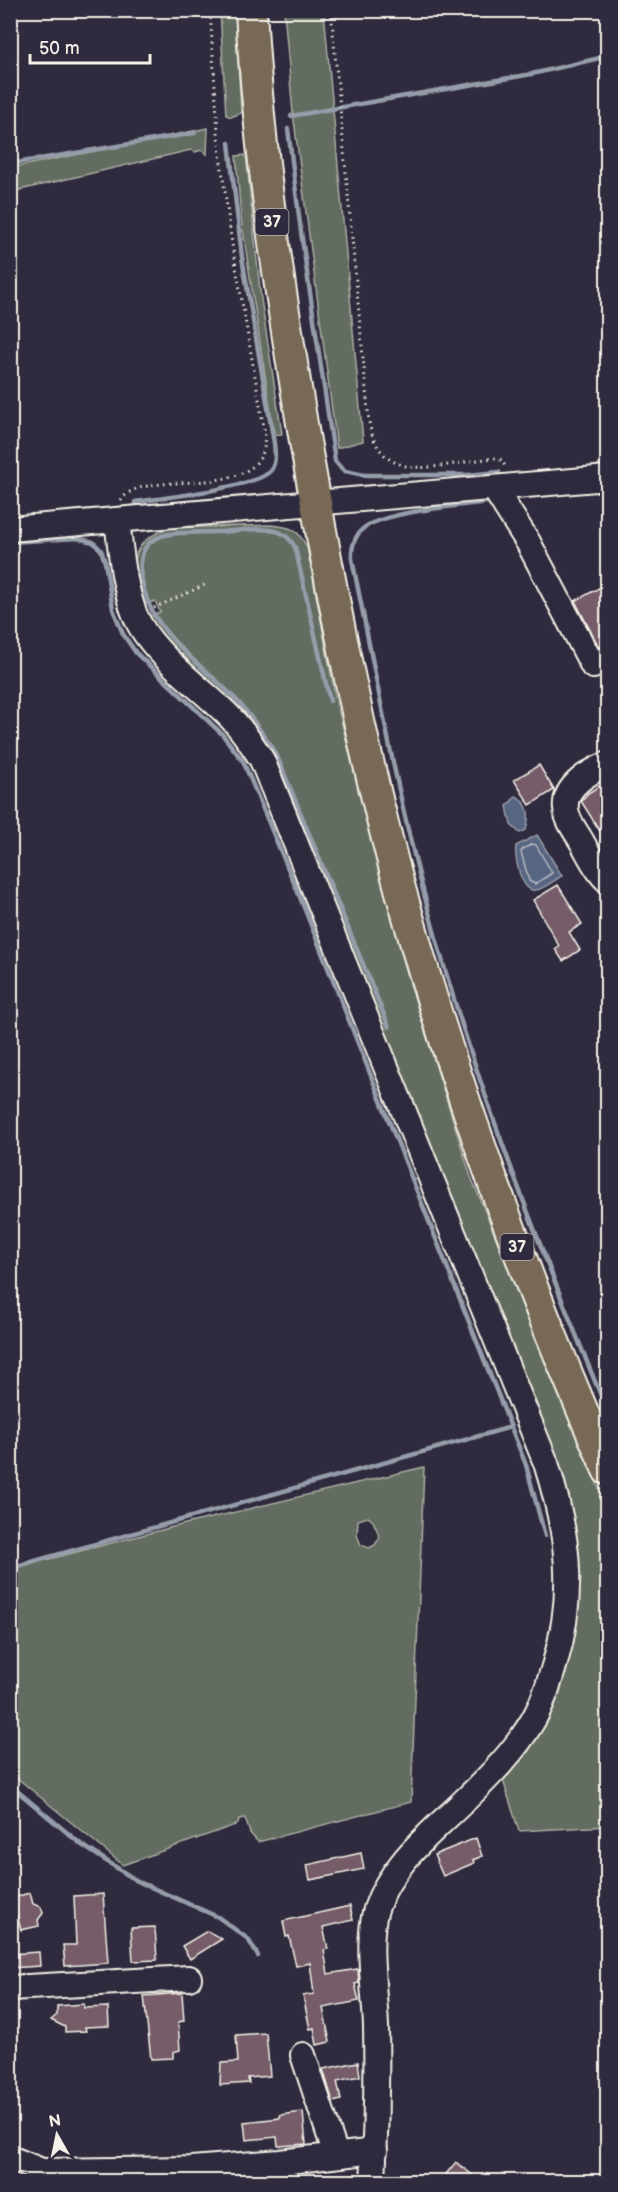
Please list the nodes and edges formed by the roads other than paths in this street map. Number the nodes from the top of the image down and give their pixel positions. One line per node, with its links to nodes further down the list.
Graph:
1 (251, 10): 4 (main road, 37)
2 (608, 478): 3 (street)
3 (504, 487): 4 (street); 7 (street)
4 (316, 504): 5 (street); 10 (main road, 37)
5 (117, 520): 6 (street); 14 (street)
6 (10, 529)
7 (608, 658)
8 (608, 764): 9 (street)
9 (608, 881)
10 (608, 1470)
11 (189, 1978): 12 (street)
12 (10, 1988)
13 (303, 2055): 15 (street)
14 (375, 2151): 15 (street); 18 (street)
15 (336, 2155): 17 (street)
16 (10, 2158): 17 (street)
17 (45, 2176)
18 (373, 2181)

